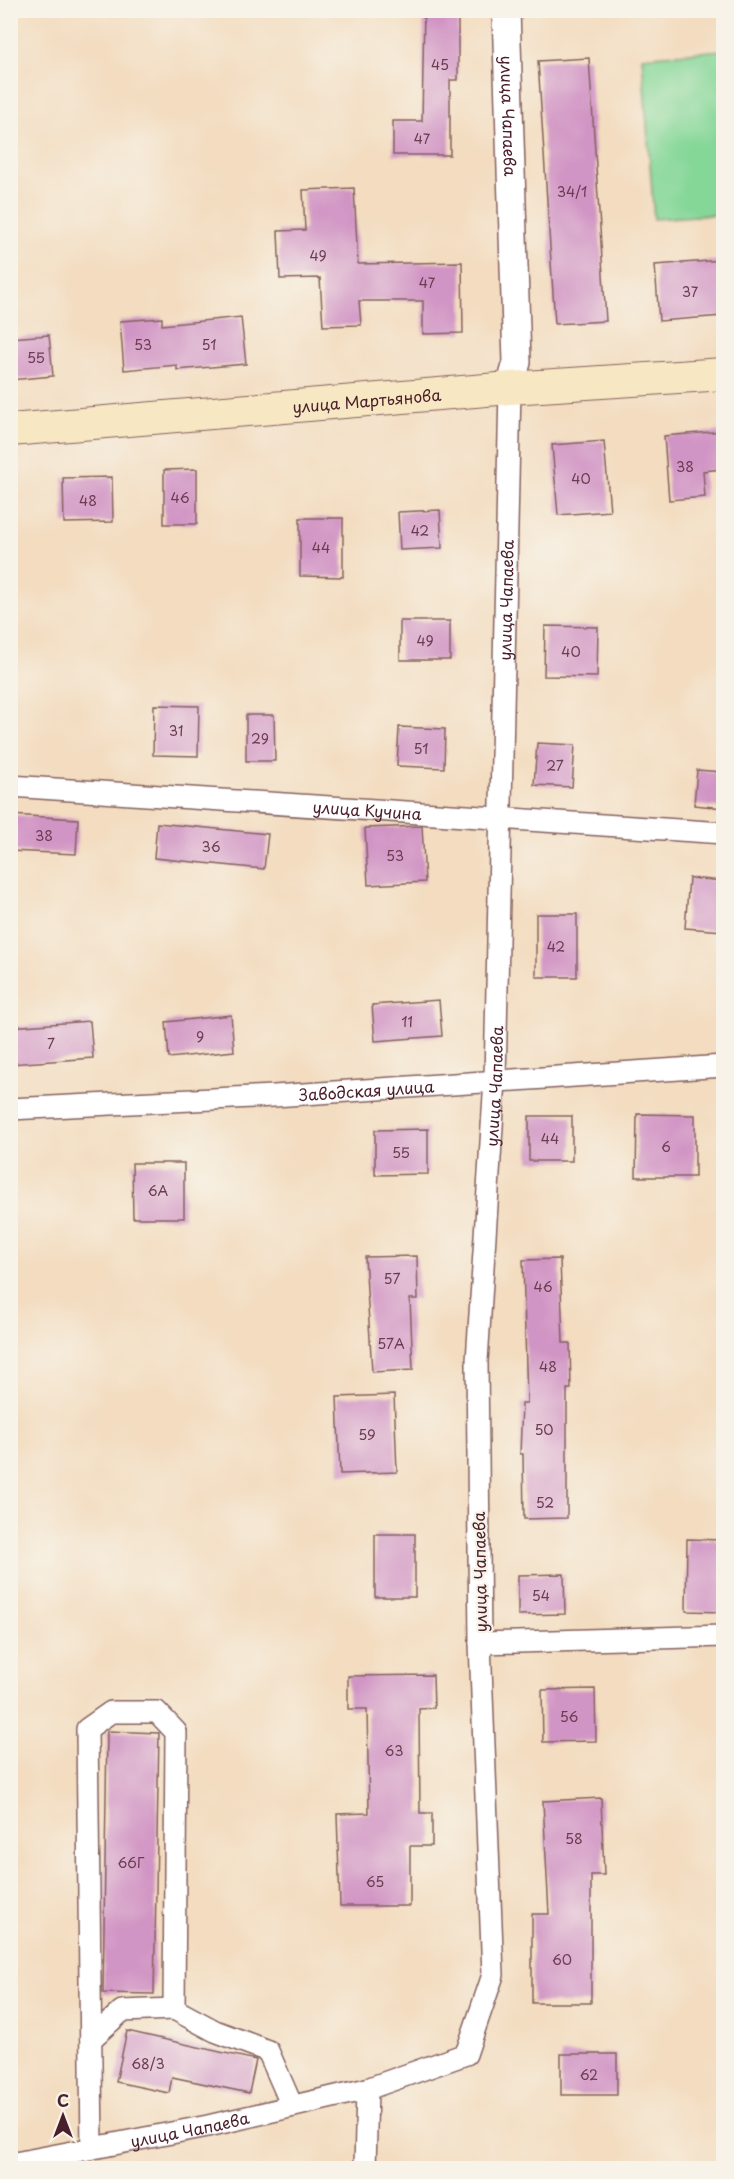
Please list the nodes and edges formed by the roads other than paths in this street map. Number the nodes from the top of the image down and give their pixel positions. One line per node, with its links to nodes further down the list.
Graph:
1 (506, 10): 3 (street, улица Чапаева)
2 (723, 374): 3 (main road, улица Мартьянова)
3 (510, 388): 4 (main road, улица Мартьянова); 6 (street, улица Чапаева)
4 (10, 430)
5 (10, 786): 6 (street, улица Кучина)
6 (502, 816): 7 (street, улица Кучина); 9 (street, улица Чапаева)
7 (723, 833)
8 (723, 1066): 9 (street, Заводская улица)
9 (495, 1080): 10 (street, Заводская улица); 12 (street, улица Чапаева)
10 (10, 1109)
11 (723, 1636): 12 (street)
12 (480, 1643): 15 (street, улица Чапаева)
13 (174, 2009): 14 (street); 14 (street); 16 (street)
14 (91, 2039): 17 (street)
15 (367, 2089): 16 (street, улица Чапаева); 19 (street)
16 (292, 2106): 17 (street, улица Чапаева)
17 (92, 2148): 18 (street, улица Чапаева)
18 (10, 2164)
19 (365, 2169)

